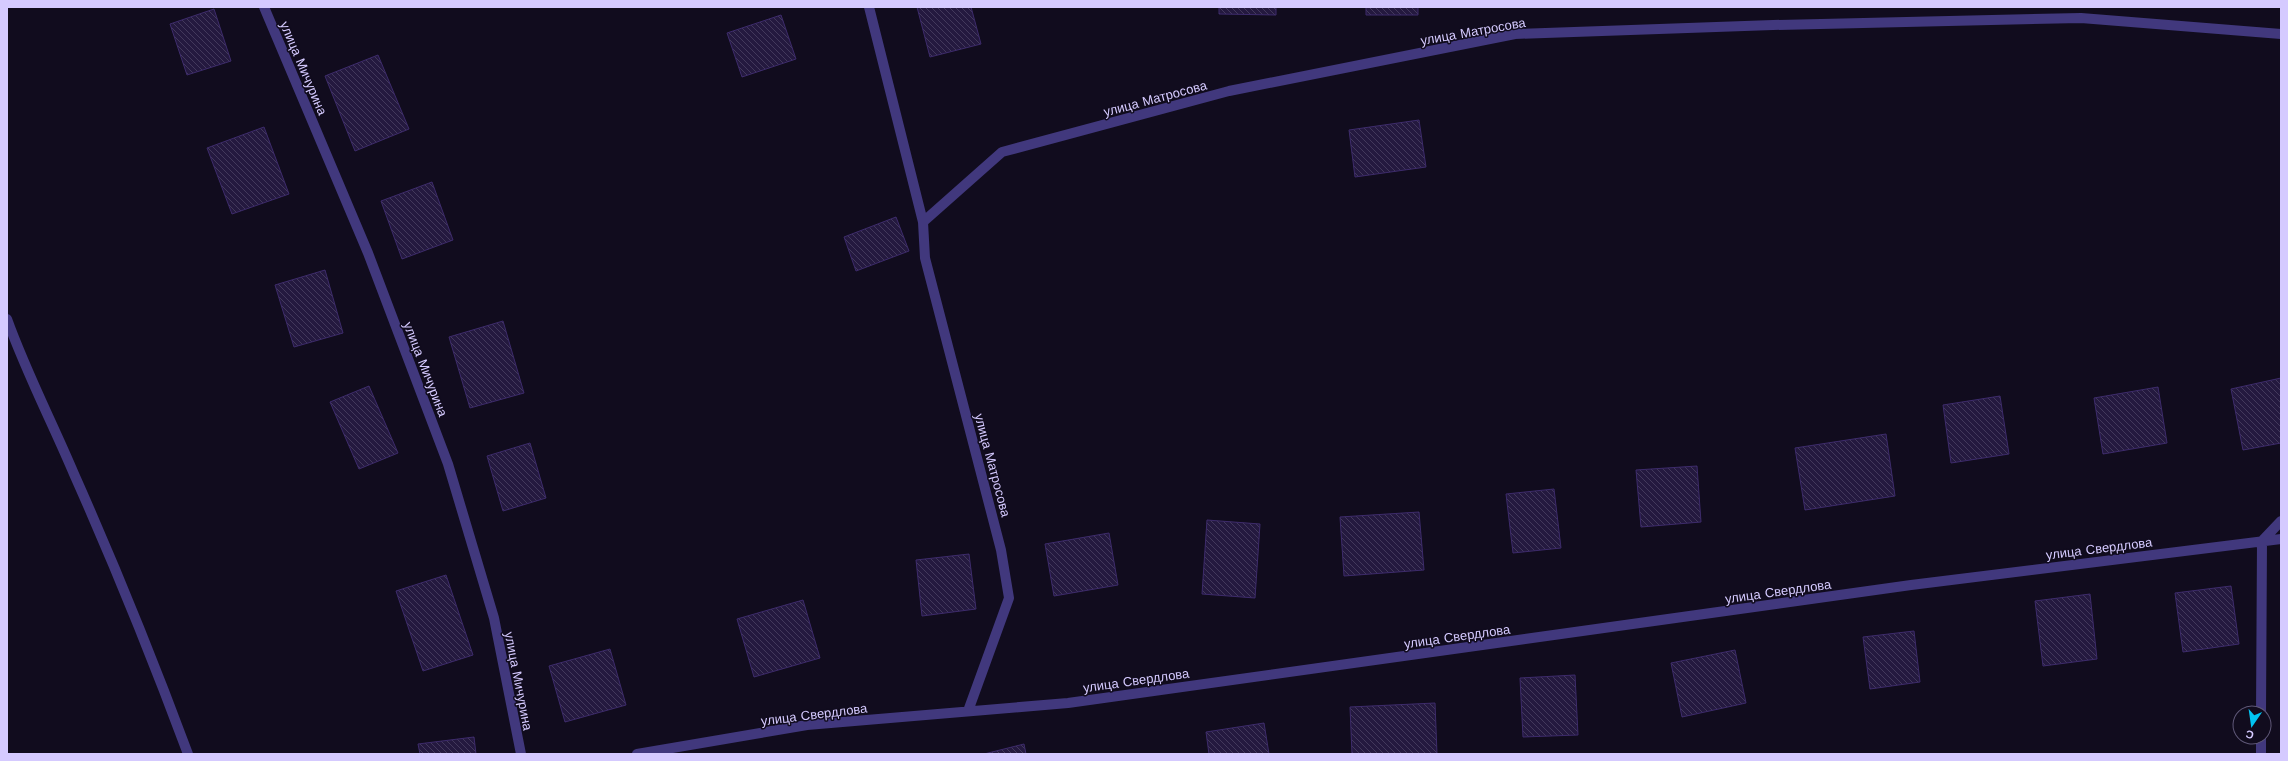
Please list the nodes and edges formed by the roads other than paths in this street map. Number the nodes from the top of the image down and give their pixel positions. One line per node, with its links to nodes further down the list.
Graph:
1 (264, 7): 12 (street, улица Мичурина)
2 (869, 7): 4 (street, улица Матросова)
3 (2281, 34): 4 (street, улица Матросова)
4 (923, 222): 10 (street, улица Матросова)
5 (7, 319): 11 (street)
6 (2281, 521): 8 (street)
7 (2281, 539): 8 (street, улица Свердлова)
8 (2262, 541): 9 (street); 10 (street, улица Свердлова)
9 (2261, 705)
10 (968, 712): 13 (street, улица Свердлова)
11 (188, 754)
12 (521, 754)
13 (637, 754)

